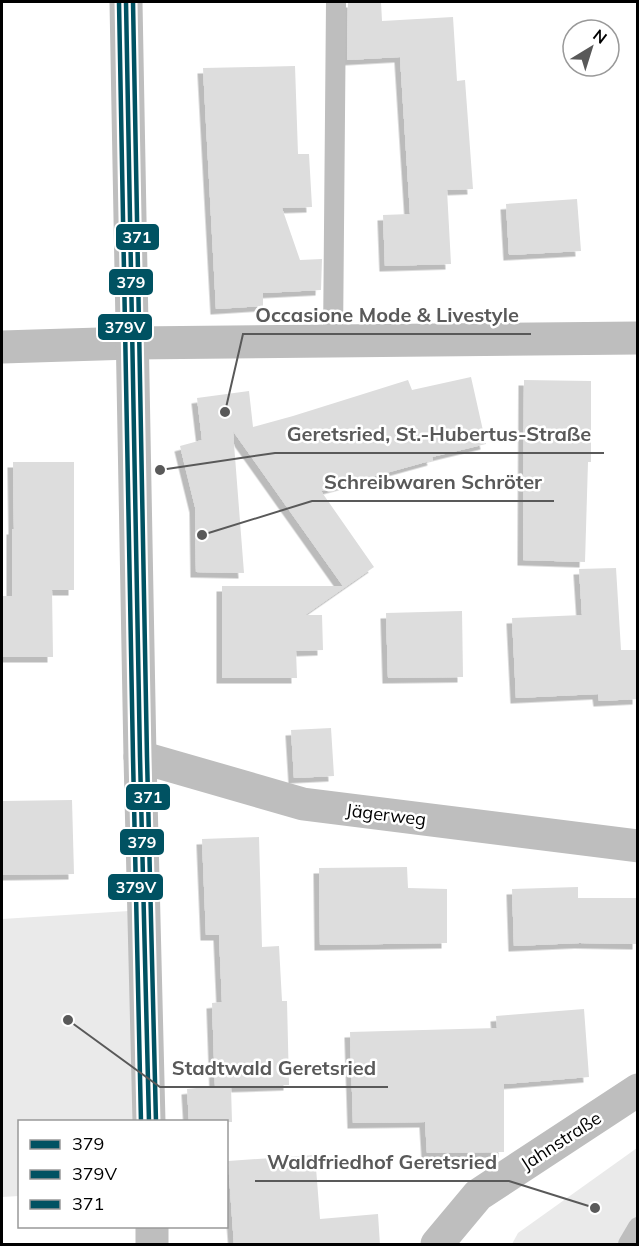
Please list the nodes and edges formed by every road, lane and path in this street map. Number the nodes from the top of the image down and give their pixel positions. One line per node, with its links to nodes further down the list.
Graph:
1 (126, 2): 5 (street)
2 (336, 2): 4 (lane)
3 (638, 338): 4 (street)
4 (333, 341): 5 (street)
5 (132, 343): 6 (street); 7 (street)
6 (2, 347)
7 (140, 757): 8 (street, Jägerweg); 10 (street)
8 (638, 846)
9 (638, 1090): 14 (street, Jahnstraße)
10 (149, 1120)
11 (638, 1227): 15 (lane)
12 (152, 1228): 13 (street)
13 (152, 1245)
14 (437, 1245)
15 (628, 1245)

